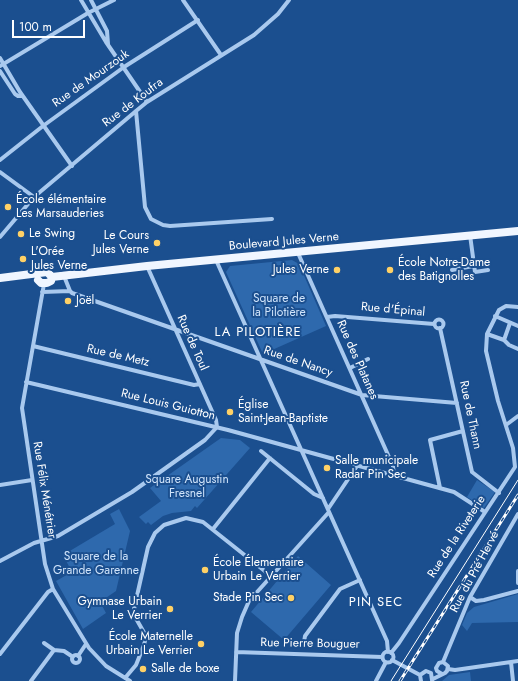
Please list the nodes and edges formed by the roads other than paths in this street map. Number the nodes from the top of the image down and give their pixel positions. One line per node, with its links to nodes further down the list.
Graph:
1 (81, 0): 7 (street)
2 (91, 0): 6 (street)
3 (114, 0): 6 (street)
4 (183, 0): 8 (street)
5 (289, 0): 10 (street, Rue de Koufra)
6 (96, 9): 7 (street); 9 (street)
7 (88, 13): 9 (street); 12 (street)
8 (198, 20): 10 (street); 13 (street, Rue de Mourzouk)
9 (106, 42): 13 (street)
10 (221, 55): 16 (street, Rue de Koufra)
11 (0, 58): 12 (street)
12 (2, 65): 15 (street)
13 (124, 67): 16 (street); 18 (street, Rue de Mourzouk)
14 (0, 71): 15 (street)
15 (22, 96): 18 (street)
16 (148, 102): 17 (street, Rue de Koufra)
17 (136, 111): 20 (street, Rue de Koufra); 23 (street)
18 (43, 126): 19 (street, Rue de Mourzouk); 20 (street)
19 (0, 160)
20 (72, 166): 22 (street, Rue de Koufra)
21 (0, 172): 22 (street)
22 (34, 197): 26 (street, Rue de Koufra)
23 (272, 219)
24 (518, 231): 25 (main road, Boulevard Jules Verne)
25 (470, 235): 27 (main road, Boulevard Jules Verne); 30 (street)
26 (0, 237)
27 (298, 253): 28 (main road, Boulevard Jules Verne); 41 (street, Rue des Platanes)
28 (216, 260): 29 (main road, Boulevard Jules Verne); 52 (street)
29 (147, 266): 33 (main road, Boulevard Jules Verne); 46 (street, Rue de Toul)
30 (473, 266): 31 (street); 32 (street)
31 (452, 270)
32 (488, 270)
33 (64, 276): 35 (main road, Boulevard Jules Verne); 37 (street)
34 (0, 278): 35 (main road)
35 (41, 279): 36 (main road); 38 (street, Rue Félix Ménétrier)
36 (0, 282)
37 (70, 291): 38 (street, Rue de Nancy); 46 (street, Rue de Nancy)
38 (42, 292): 49 (street, Rue Félix Ménétrier)
39 (518, 307): 40 (street)
40 (495, 316): 42 (street); 47 (street)
41 (327, 317): 43 (street, Rue d'Épinal); 53 (street, Rue des Platanes)
42 (510, 323): 44 (street); 48 (street)
43 (434, 324): 45 (street, Rue d'Épinal); 45 (street, Rue d'Épinal)
44 (518, 326)
45 (440, 328): 57 (street, Rue de Thann)
46 (176, 330): 52 (street, Rue de Nancy); 55 (street, Rue de Toul)
47 (487, 334): 48 (street); 59 (street, Rue de la Riveterie)
48 (504, 340): 50 (street)
49 (32, 346): 54 (street, Rue Félix Ménétrier); 55 (street, Rue de Metz)
50 (518, 349)
51 (368, 359): 53 (street)
52 (261, 360): 56 (street, Rue de Nancy); 63 (street)
53 (350, 368): 56 (street, Rue des Platanes)
54 (26, 382): 60 (street, Rue Louis Guiotton); 67 (street, Rue Félix Ménétrier)
55 (200, 384): 60 (street, Rue de Toul)
56 (362, 395): 57 (street, Rue de Nancy); 66 (street, Rue des Platanes)
57 (457, 403): 61 (street, Rue de Thann)
58 (518, 416): 59 (street)
59 (506, 425): 70 (street, Rue de la Riveterie)
60 (217, 428): 63 (street, Rue Louis Guiotton); 76 (street)
61 (463, 431): 69 (street); 70 (street, Rue de Thann)
62 (261, 450): 64 (street)
63 (301, 450): 65 (street, Rue Louis Guiotton); 71 (street)
64 (270, 458): 71 (street); 75 (street)
65 (358, 466): 66 (street, Rue Louis Guiotton); 72 (street)
66 (394, 476): 69 (street, Rue Louis Guiotton)
67 (32, 480): 68 (street); 76 (street, Rue Félix Ménétrier)
68 (0, 485)
69 (440, 488): 73 (street, Rue Louis Guiotton)
70 (499, 492): 73 (street, Rue de la Riveterie)
71 (322, 498): 72 (street)
72 (328, 510): 79 (street); 80 (street)
73 (485, 512): 90 (street, Rue de la Riveterie)
74 (518, 514): 84 (street, Rue du Pré Hervé)
75 (213, 529): 79 (street); 105 (street)
76 (41, 541): 77 (street); 82 (street, Rue Félix Ménétrier)
77 (0, 561)
78 (518, 571): 81 (street)
79 (271, 576): 89 (street)
80 (360, 580): 85 (street); 90 (street)
81 (518, 583)
82 (53, 589): 87 (street, Rue Félix Ménétrier); 91 (street)
83 (518, 591): 84 (street)
84 (470, 597): 98 (street, Rue du Pré Hervé)
85 (304, 642)
86 (44, 643): 88 (street)
87 (86, 644): 92 (street); 105 (street, Rue Félix Ménétrier)
88 (54, 650): 93 (street); 107 (street)
89 (236, 652): 94 (street, Rue Pierre Bouguer); 109 (street)
90 (389, 652): 94 (street); 95 (street)
91 (0, 654)
92 (78, 656): 93 (street); 93 (street)
93 (73, 657)
94 (382, 657): 97 (street)
95 (392, 660): 97 (street); 104 (street)
96 (518, 661): 99 (street)
97 (386, 662): 110 (street)
98 (443, 662): 100 (street); 101 (street)
99 (511, 662): 101 (street); 112 (street)
100 (436, 666): 102 (street); 103 (street)
101 (448, 669): 103 (street)
102 (428, 672): 104 (street); 106 (street)
103 (442, 674): 106 (street)
104 (420, 675): 111 (street)
105 (121, 678): 108 (street, Rue Félix Ménétrier)
106 (432, 680)
107 (31, 681)
108 (130, 681)
109 (235, 681)
110 (376, 681)
111 (421, 681)
112 (513, 681)

